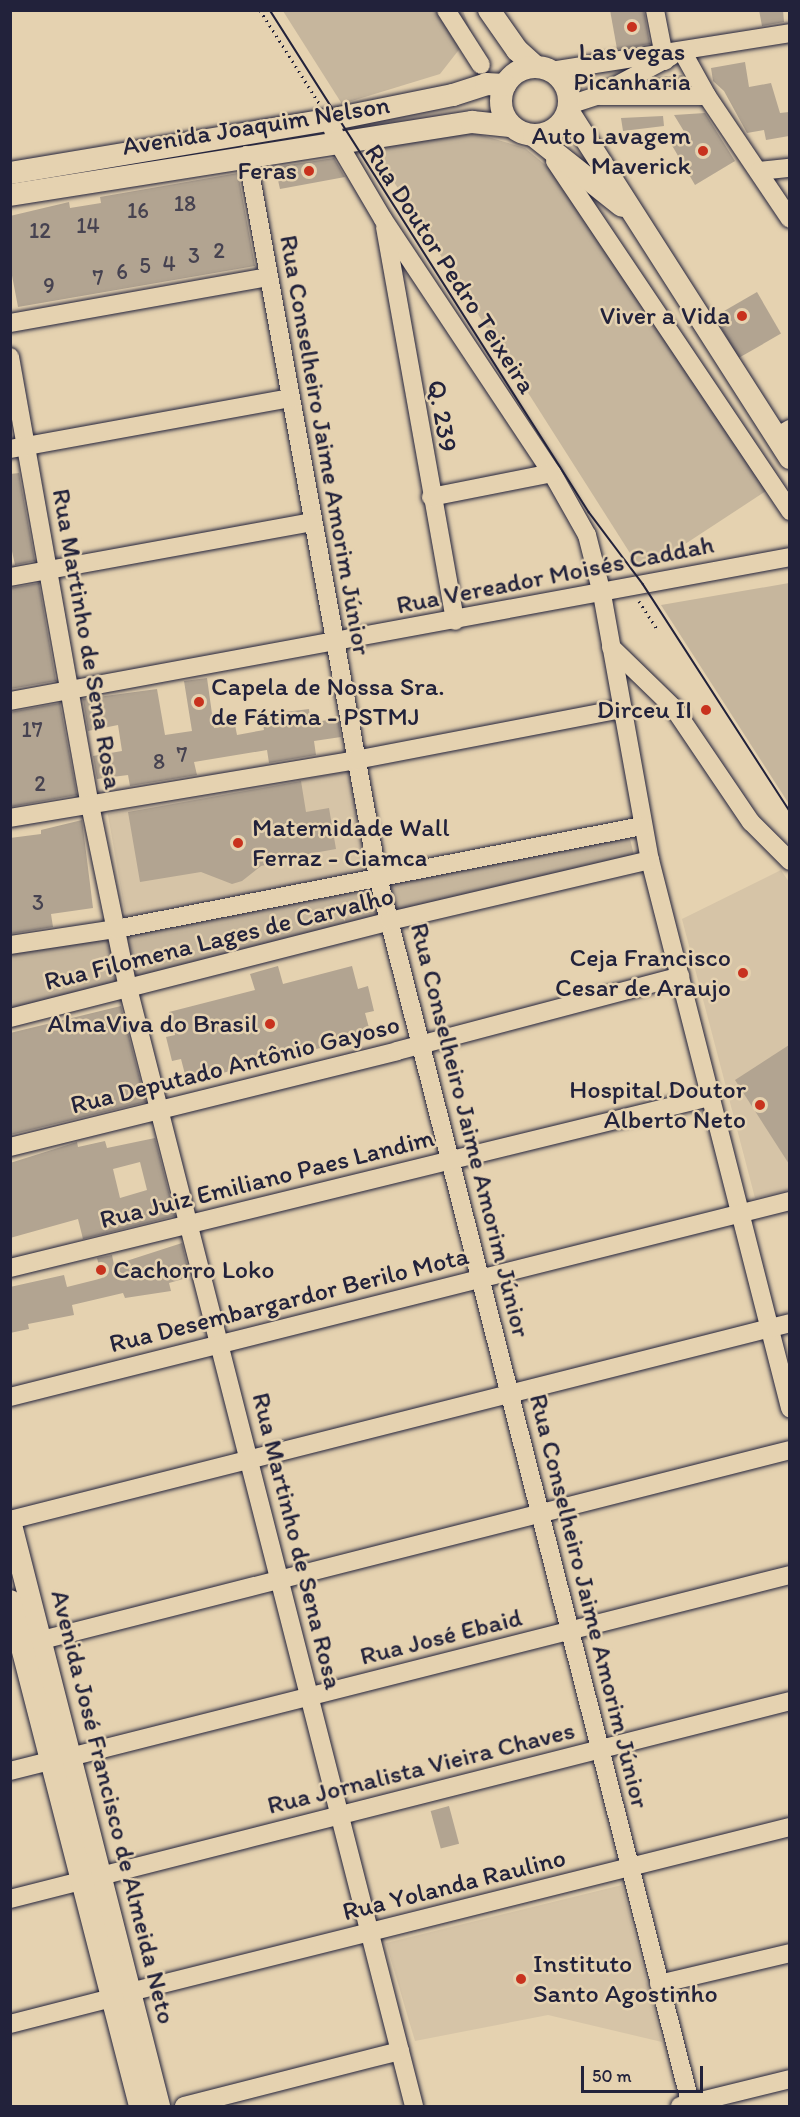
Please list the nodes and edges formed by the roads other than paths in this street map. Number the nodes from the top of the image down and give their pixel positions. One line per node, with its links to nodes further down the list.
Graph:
1 (446, 10): 6 (street)
2 (489, 10): 7 (main road)
3 (656, 10): 5 (street)
4 (789, 33): 5 (street)
5 (671, 55): 7 (street); 9 (street); 10 (street)
6 (481, 65)
7 (544, 69): 8 (main road); 11 (main road)
8 (505, 85): 12 (main road, Avenida Joaquim Nelson); 13 (main road)
9 (597, 96): 10 (street); 11 (street)
10 (707, 96): 18 (street)
11 (569, 108): 14 (main road); 23 (main road)
12 (329, 119): 15 (street, Rua Doutor Pedro Teixeira); 19 (main road, Avenida Joaquim Nelson)
13 (511, 126): 14 (main road); 15 (main road, Avenida Joaquim Nelson)
14 (534, 136): 23 (main road); 33 (street)
15 (337, 141): 16 (main road, Avenida Joaquim Nelson); 21 (street, Rua Doutor Pedro Teixeira)
16 (247, 156): 20 (main road, Avenida Joaquim Nelson); 24 (street, Rua Conselheiro Jaime Amorim Júnior)
17 (789, 168): 18 (street)
18 (759, 171): 22 (street)
19 (10, 172)
20 (10, 195)
21 (383, 219): 31 (street, Rua Doutor Pedro Teixeira); 32 (street, Q. 239)
22 (789, 219)
23 (637, 220): 28 (main road)
24 (267, 277): 25 (street); 27 (street, Rua Conselheiro Jaime Amorim Júnior)
25 (10, 323)
26 (10, 357): 29 (street, Rua Martinho de Sena Rosa)
27 (290, 398): 29 (street); 34 (street, Rua Conselheiro Jaime Amorim Júnior)
28 (783, 433): 30 (main road)
29 (19, 447): 36 (street, Rua Martinho de Sena Rosa)
30 (789, 458)
31 (552, 473): 32 (street); 38 (street, Rua Doutor Pedro Teixeira)
32 (431, 497): 39 (street, Q. 239)
33 (789, 511)
34 (313, 522): 36 (street); 40 (street, Rua Conselheiro Jaime Amorim Júnior)
35 (789, 557): 38 (street, Rua Vereador Moisés Caddah)
36 (48, 570): 37 (street); 42 (street, Rua Martinho de Sena Rosa)
37 (10, 577)
38 (602, 594): 39 (street, Rua Vereador Moisés Caddah); 41 (street, Rua Doutor Pedro Teixeira)
39 (455, 621): 40 (street, Rua Vereador Moisés Caddah)
40 (335, 642): 42 (street, Rua Vereador Moisés Caddah); 45 (street, Rua Conselheiro Jaime Amorim Júnior)
41 (610, 647): 44 (street, Rua Doutor Pedro Teixeira); 50 (street)
42 (71, 691): 43 (street, Rua Vereador Moisés Caddah); 46 (street, Rua Martinho de Sena Rosa)
43 (10, 701)
44 (622, 709): 45 (street); 48 (street, Rua Doutor Pedro Teixeira)
45 (356, 760): 46 (street); 51 (street, Rua Conselheiro Jaime Amorim Júnior)
46 (90, 806): 47 (street); 53 (street, Rua Martinho de Sena Rosa)
47 (10, 819)
48 (642, 826): 49 (street, Rua Doutor Pedro Teixeira); 51 (street)
49 (650, 860): 52 (street, Rua Filomena Lages de Carvalho); 55 (street, Rua Doutor Pedro Teixeira)
50 (789, 861)
51 (378, 877): 52 (street, Rua Conselheiro Jaime Amorim Júnior); 53 (street)
52 (390, 921): 56 (street, Rua Filomena Lages de Carvalho); 58 (street, Rua Conselheiro Jaime Amorim Júnior)
53 (116, 929): 54 (street); 56 (street, Rua Martinho de Sena Rosa)
54 (10, 945)
55 (680, 975): 58 (street, Rua Deputado Antônio Gayoso); 59 (street, Rua Doutor Pedro Teixeira)
56 (128, 988): 57 (street, Rua Filomena Lages de Carvalho); 60 (street, Rua Martinho de Sena Rosa)
57 (10, 1018)
58 (421, 1044): 60 (street, Rua Deputado Antônio Gayoso); 62 (street, Rua Conselheiro Jaime Amorim Júnior)
59 (710, 1097): 62 (street, Rua Juiz Emiliano Paes Landim); 64 (street, Rua Doutor Pedro Teixeira)
60 (161, 1109): 61 (street, Rua Deputado Antônio Gayoso); 65 (street, Rua Martinho de Sena Rosa)
61 (10, 1147)
62 (450, 1161): 65 (street, Rua Juiz Emiliano Paes Landim); 67 (street, Rua Conselheiro Jaime Amorim Júnior)
63 (789, 1201): 64 (street, Rua Desembargardor Berilo Mota)
64 (740, 1212): 67 (street, Rua Desembargardor Berilo Mota); 69 (street, Rua Doutor Pedro Teixeira)
65 (191, 1224): 66 (street, Rua Juiz Emiliano Paes Landim); 70 (street, Rua Martinho de Sena Rosa)
66 (10, 1268)
67 (480, 1277): 70 (street, Rua Desembargardor Berilo Mota); 71 (street, Rua Conselheiro Jaime Amorim Júnior)
68 (789, 1323): 69 (street)
69 (769, 1328): 71 (street); 73 (street, Rua Doutor Pedro Teixeira)
70 (220, 1346): 72 (street, Rua Desembargardor Berilo Mota); 75 (street, Rua Martinho de Sena Rosa)
71 (510, 1394): 75 (street); 76 (street, Rua Conselheiro Jaime Amorim Júnior)
72 (10, 1397)
73 (789, 1408)
74 (789, 1450): 76 (street)
75 (251, 1459): 77 (street); 79 (street, Rua Martinho de Sena Rosa)
76 (540, 1514): 79 (street); 81 (street, Rua Conselheiro Jaime Amorim Júnior)
77 (10, 1520): 82 (main road, Avenida José Francisco de Almeida Neto)
78 (789, 1575): 81 (street, Rua José Ebaid)
79 (281, 1579): 82 (street); 83 (street, Rua Martinho de Sena Rosa)
80 (10, 1601): 82 (main road, Avenida José Francisco de Almeida Neto)
81 (569, 1631): 83 (street, Rua José Ebaid); 85 (street, Rua Conselheiro Jaime Amorim Júnior)
82 (25, 1644): 86 (main road, Avenida José Francisco de Almeida Neto)
83 (310, 1696): 86 (street, Rua José Ebaid); 88 (street, Rua Martinho de Sena Rosa)
84 (789, 1701): 85 (street, Rua Jornalista Vieira Chaves)
85 (600, 1749): 88 (street, Rua Jornalista Vieira Chaves); 90 (street, Rua Conselheiro Jaime Amorim Júnior)
86 (60, 1759): 87 (street, Rua José Ebaid); 91 (main road, Avenida José Francisco de Almeida Neto)
87 (10, 1772)
88 (340, 1815): 91 (street, Rua Jornalista Vieira Chaves); 93 (street, Rua Martinho de Sena Rosa)
89 (789, 1827): 90 (street, Rua Yolanda Raulino)
90 (630, 1867): 93 (street, Rua Yolanda Raulino); 95 (street, Rua Conselheiro Jaime Amorim Júnior)
91 (91, 1878): 92 (street, Rua Jornalista Vieira Chaves); 96 (main road, Avenida José Francisco de Almeida Neto)
92 (10, 1899)
93 (370, 1932): 96 (street, Rua Yolanda Raulino); 98 (street, Rua Martinho de Sena Rosa)
94 (789, 1953): 95 (street)
95 (659, 1984): 104 (street, Rua Conselheiro Jaime Amorim Júnior)
96 (121, 1995): 97 (street, Rua Yolanda Raulino); 100 (main road, Avenida José Francisco de Almeida Neto); 101 (main road, Avenida José Francisco de Almeida Neto)
97 (10, 2024)
98 (400, 2051): 102 (street); 103 (street, Rua Martinho de Sena Rosa)
99 (789, 2079): 104 (street)
100 (140, 2106)
101 (159, 2106)
102 (184, 2106)
103 (414, 2106)
104 (687, 2106)

